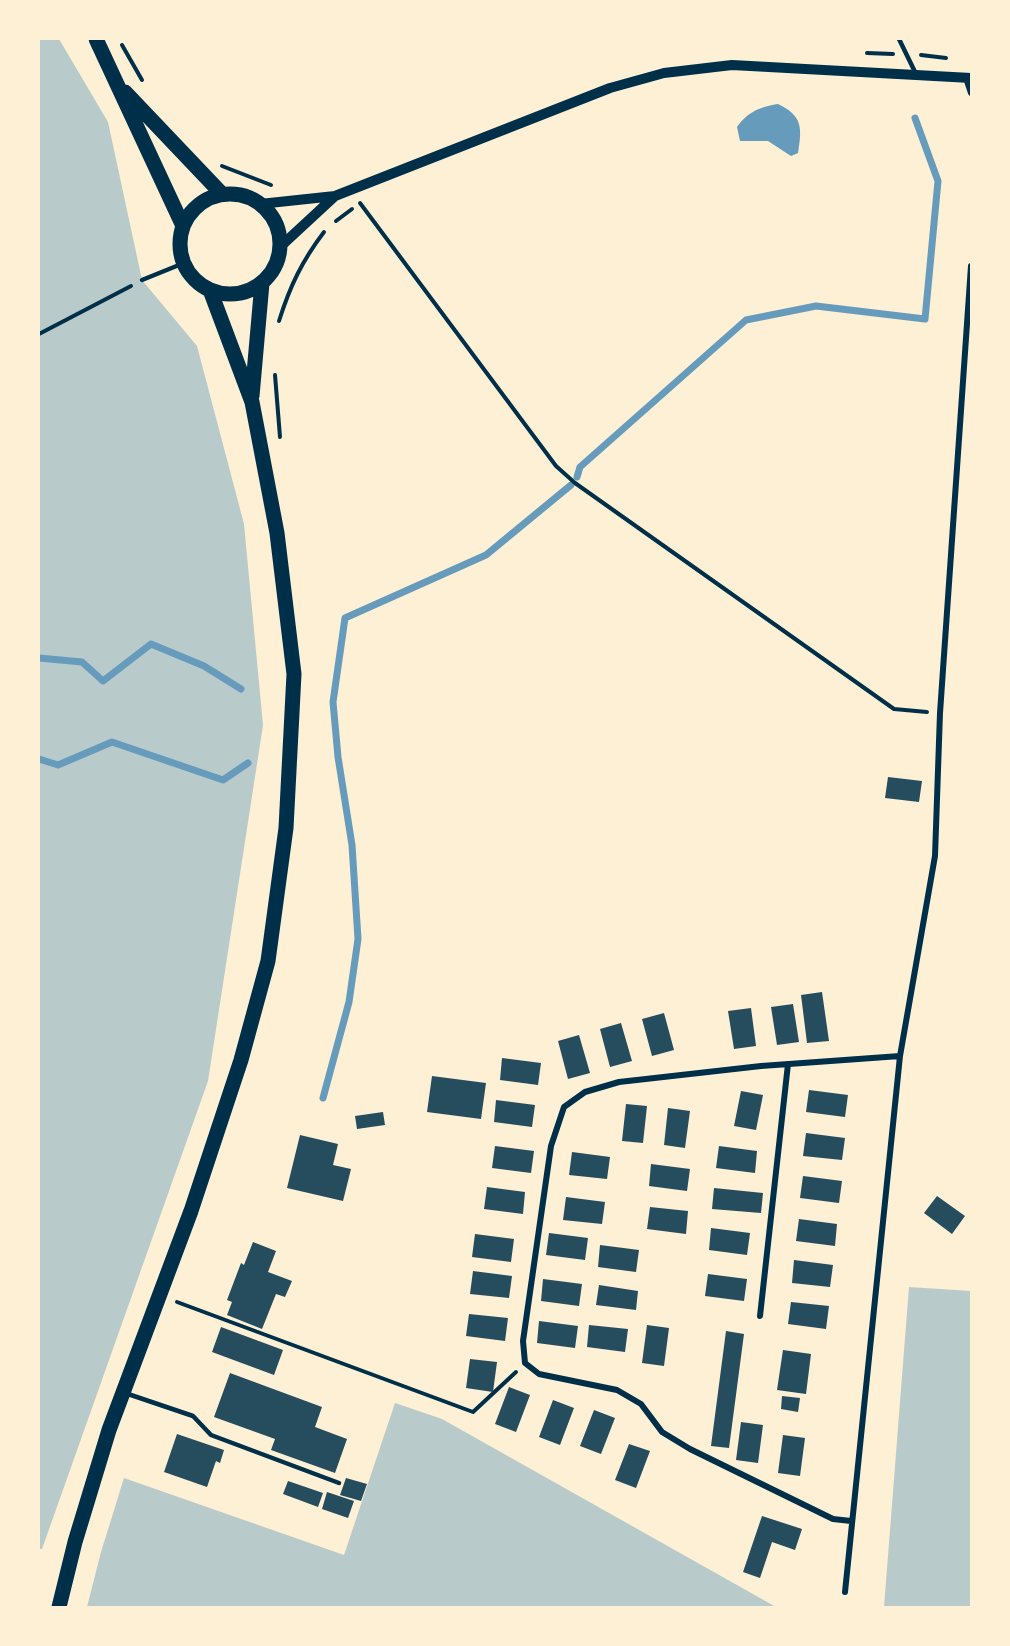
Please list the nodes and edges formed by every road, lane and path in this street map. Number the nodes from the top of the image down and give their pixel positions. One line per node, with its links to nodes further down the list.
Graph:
1 (96, 39): 6 (main road)
2 (118, 39): 7 (path)
3 (899, 39): 4 (lane)
4 (916, 74): 5 (street); 12 (street)
5 (968, 78): 8 (street)
6 (114, 81): 11 (main road); 15 (main road)
7 (145, 86)
8 (971, 93)
9 (213, 162): 10 (path)
10 (273, 185)
11 (222, 194): 14 (main road); 15 (main road)
12 (335, 196): 14 (street); 16 (street)
13 (362, 202): 24 (path)
14 (260, 204): 16 (main road)
15 (183, 226): 17 (main road)
16 (281, 246): 20 (main road)
17 (184, 263): 19 (lane); 21 (main road)
18 (971, 266): 24 (street)
19 (142, 280): 22 (path)
20 (262, 283): 21 (main road); 23 (main road)
21 (210, 290): 23 (main road)
22 (39, 334)
23 (252, 402): 30 (main road)
24 (940, 713): 25 (street)
25 (900, 1056): 26 (street); 32 (street)
26 (788, 1064): 28 (street); 29 (street)
27 (177, 1302): 29 (path)
28 (760, 1316)
29 (525, 1363): 32 (street)
30 (124, 1392): 31 (lane); 34 (main road)
31 (339, 1483)
32 (851, 1521): 33 (street)
33 (845, 1592)
34 (59, 1607)

